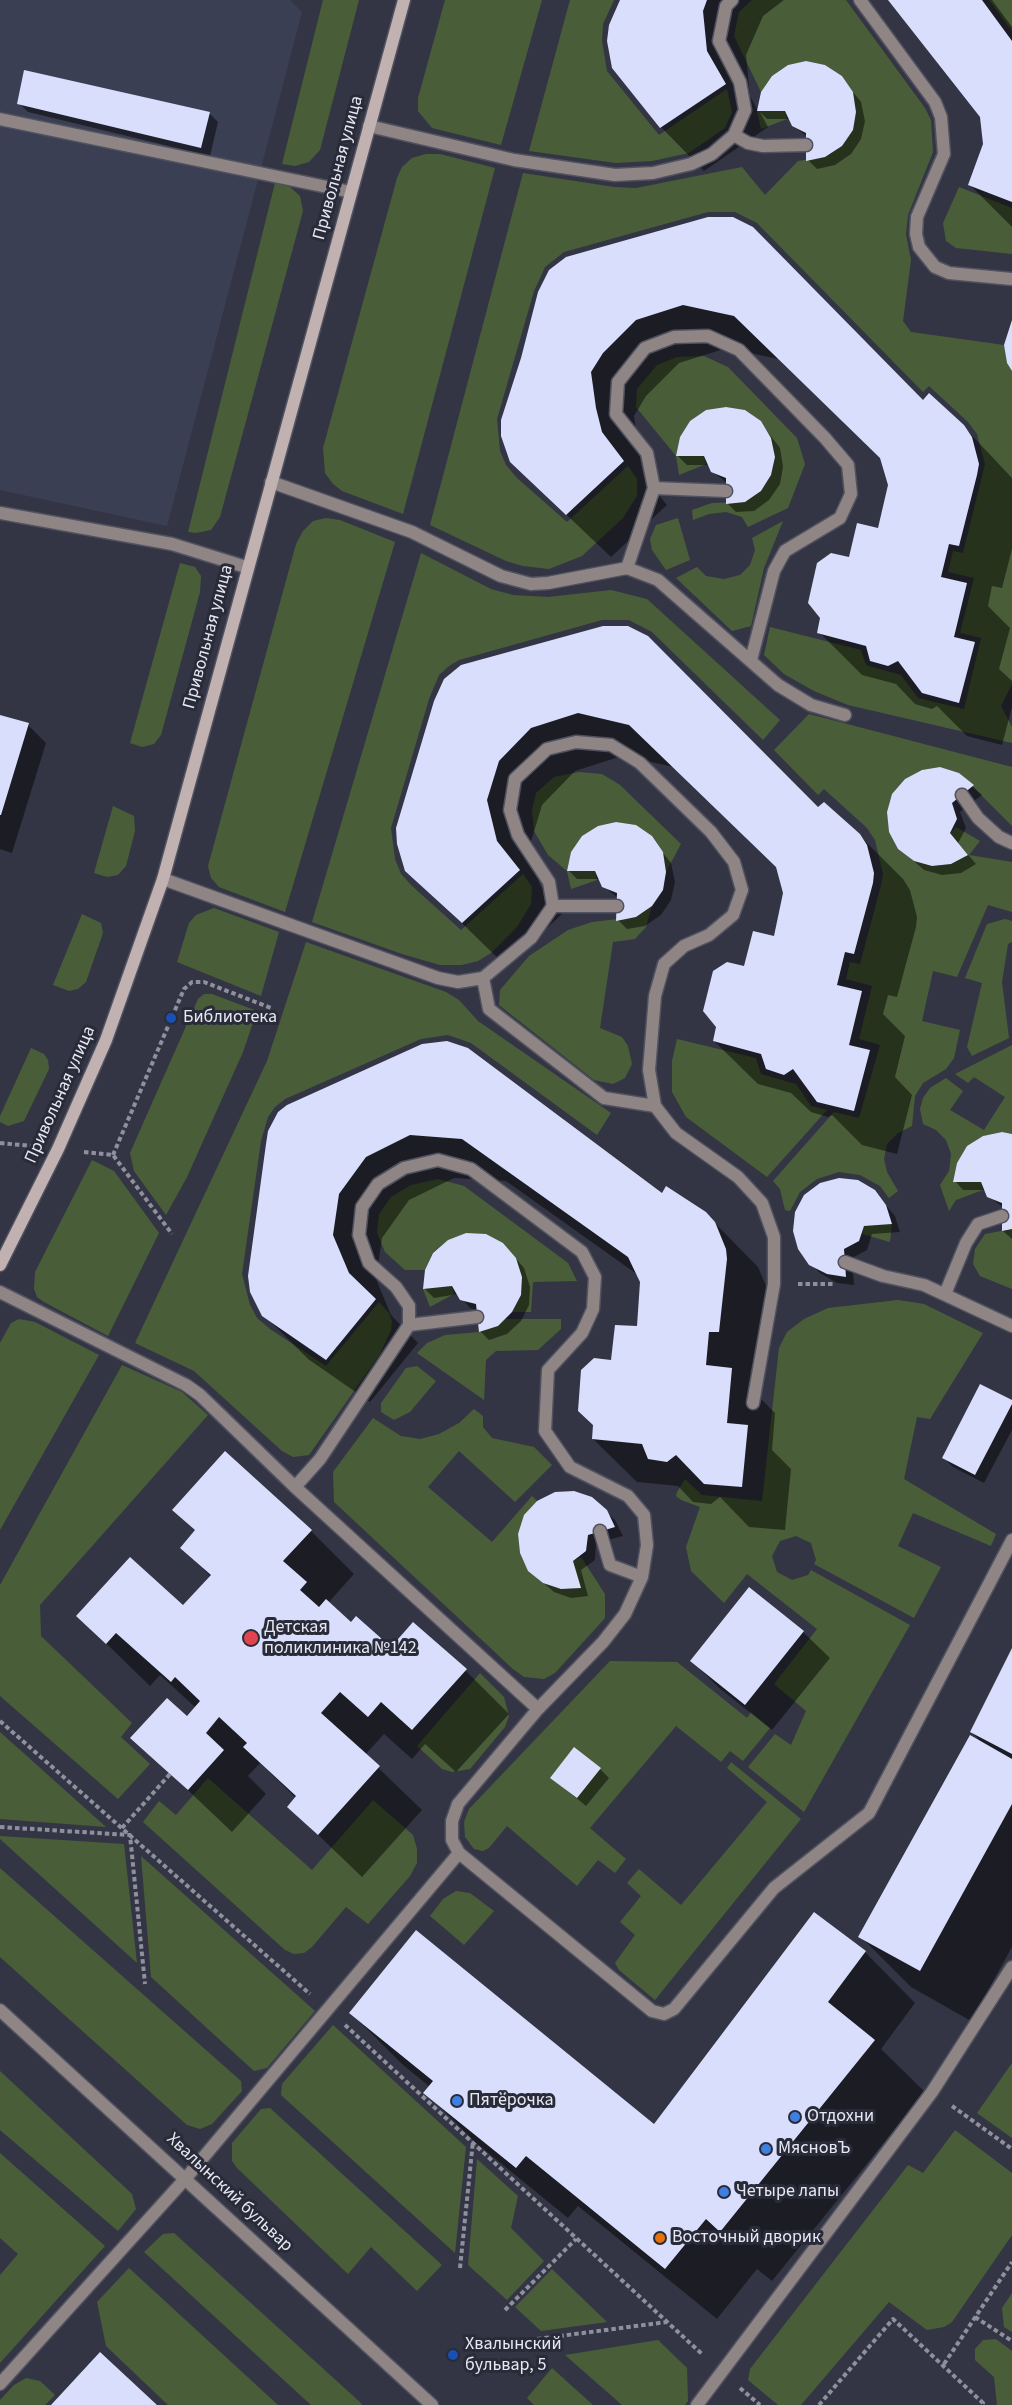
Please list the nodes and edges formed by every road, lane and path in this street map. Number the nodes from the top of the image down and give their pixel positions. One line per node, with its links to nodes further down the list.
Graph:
1 (404, 0): 5 (main road, Привольная улица)
2 (732, 0): 6 (street)
3 (860, 0): 9 (street)
4 (0, 119): 8 (street)
5 (369, 126): 6 (street); 8 (main road, Привольная улица)
6 (734, 135): 7 (street)
7 (806, 145)
8 (351, 192): 10 (main road, Привольная улица)
9 (1012, 279)
10 (271, 482): 14 (main road, Привольная улица); 15 (street)
11 (654, 488): 12 (street); 15 (street); 16 (street)
12 (726, 491)
13 (0, 513): 14 (street)
14 (246, 567): 20 (main road, Привольная улица)
15 (627, 568): 16 (street)
16 (751, 660): 17 (street)
17 (844, 715)
18 (962, 795): 19 (street)
19 (1012, 843)
20 (163, 879): 23 (street); 27 (main road, Привольная улица)
21 (554, 906): 22 (street); 23 (street); 25 (street)
22 (617, 906)
23 (483, 978): 25 (street)
24 (271, 1008): 28 (path)
25 (655, 1106): 38 (street)
26 (0, 1143): 27 (path)
27 (58, 1149): 28 (path); 32 (main road, Привольная улица)
28 (113, 1155): 30 (path)
29 (1002, 1216): 34 (street)
30 (172, 1234)
31 (845, 1262): 34 (street)
32 (0, 1265)
33 (0, 1292): 39 (street)
34 (945, 1294): 37 (street)
35 (477, 1317): 36 (street)
36 (409, 1325): 39 (street); 42 (street)
37 (1012, 1326)
38 (753, 1403)
39 (295, 1487): 43 (street)
40 (600, 1531): 42 (street)
41 (1012, 1540): 49 (street)
42 (642, 1577): 43 (street)
43 (538, 1710): 49 (street)
44 (0, 1721): 47 (path)
45 (170, 1774): 47 (path)
46 (0, 1827): 48 (path)
47 (122, 1828): 48 (path)
48 (130, 1834): 51 (path); 53 (path)
49 (459, 1853): 53 (street)
50 (1012, 1967): 54 (street)
51 (145, 1984)
52 (0, 2010): 57 (street, Хвалынский бульвар)
53 (329, 2010): 55 (path); 57 (street)
54 (932, 2091): 56 (path); 67 (street)
55 (473, 2140): 58 (path); 60 (path)
56 (1012, 2149)
57 (186, 2178): 68 (street); 70 (street, Хвалынский бульвар)
58 (576, 2239): 61 (path); 63 (path)
59 (1012, 2262): 62 (path)
60 (460, 2268)
61 (505, 2310)
62 (975, 2317): 65 (path); 66 (path)
63 (668, 2322): 64 (path); 67 (path)
64 (537, 2339)
65 (1012, 2341)
66 (944, 2364): 69 (path); 73 (path)
67 (722, 2372): 71 (street); 72 (path)
68 (0, 2384)
69 (983, 2404)
70 (432, 2405)
71 (697, 2405)
72 (760, 2405)
73 (819, 2405)

